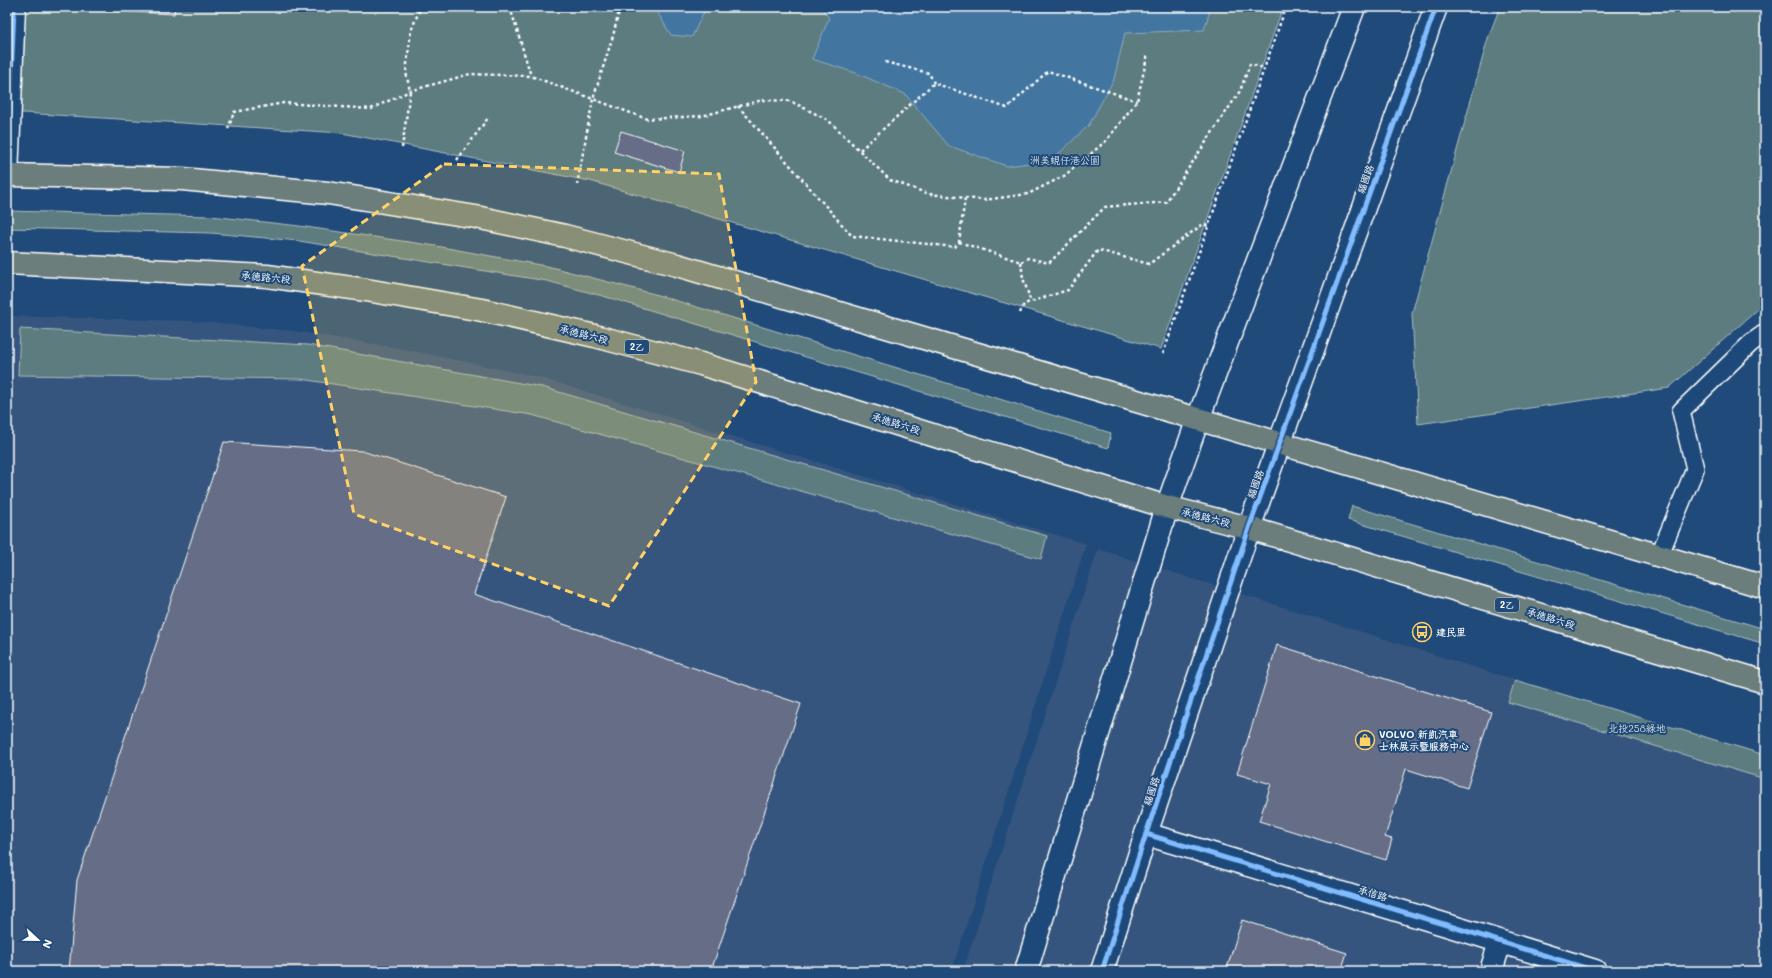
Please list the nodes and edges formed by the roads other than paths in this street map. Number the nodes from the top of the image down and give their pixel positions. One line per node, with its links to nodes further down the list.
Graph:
1 (14, 7): 4 (street)
2 (1354, 7): 7 (street)
3 (1436, 7): 8 (street, 福國路)
4 (7, 175): 7 (main road)
5 (7, 263): 9 (main road, 承德路六段 / 2乙)
6 (1765, 333): 11 (lane)
7 (1198, 419): 8 (main road); 9 (street)
8 (1279, 444): 10 (street, 福國路); 11 (main road)
9 (1167, 507): 10 (main road, 承德路六段 / 2乙); 16 (street)
10 (1249, 528): 13 (main road, 承德路六段 / 2乙); 14 (street, 福國路)
11 (1658, 556): 12 (main road)
12 (1765, 588)
13 (1765, 682)
14 (1146, 834): 15 (street, 承信路); 17 (street, 福國路)
15 (1500, 942): 18 (street); 19 (street, 承信路)
16 (1026, 971)
17 (1102, 971)
18 (1491, 971)
19 (1595, 971)

